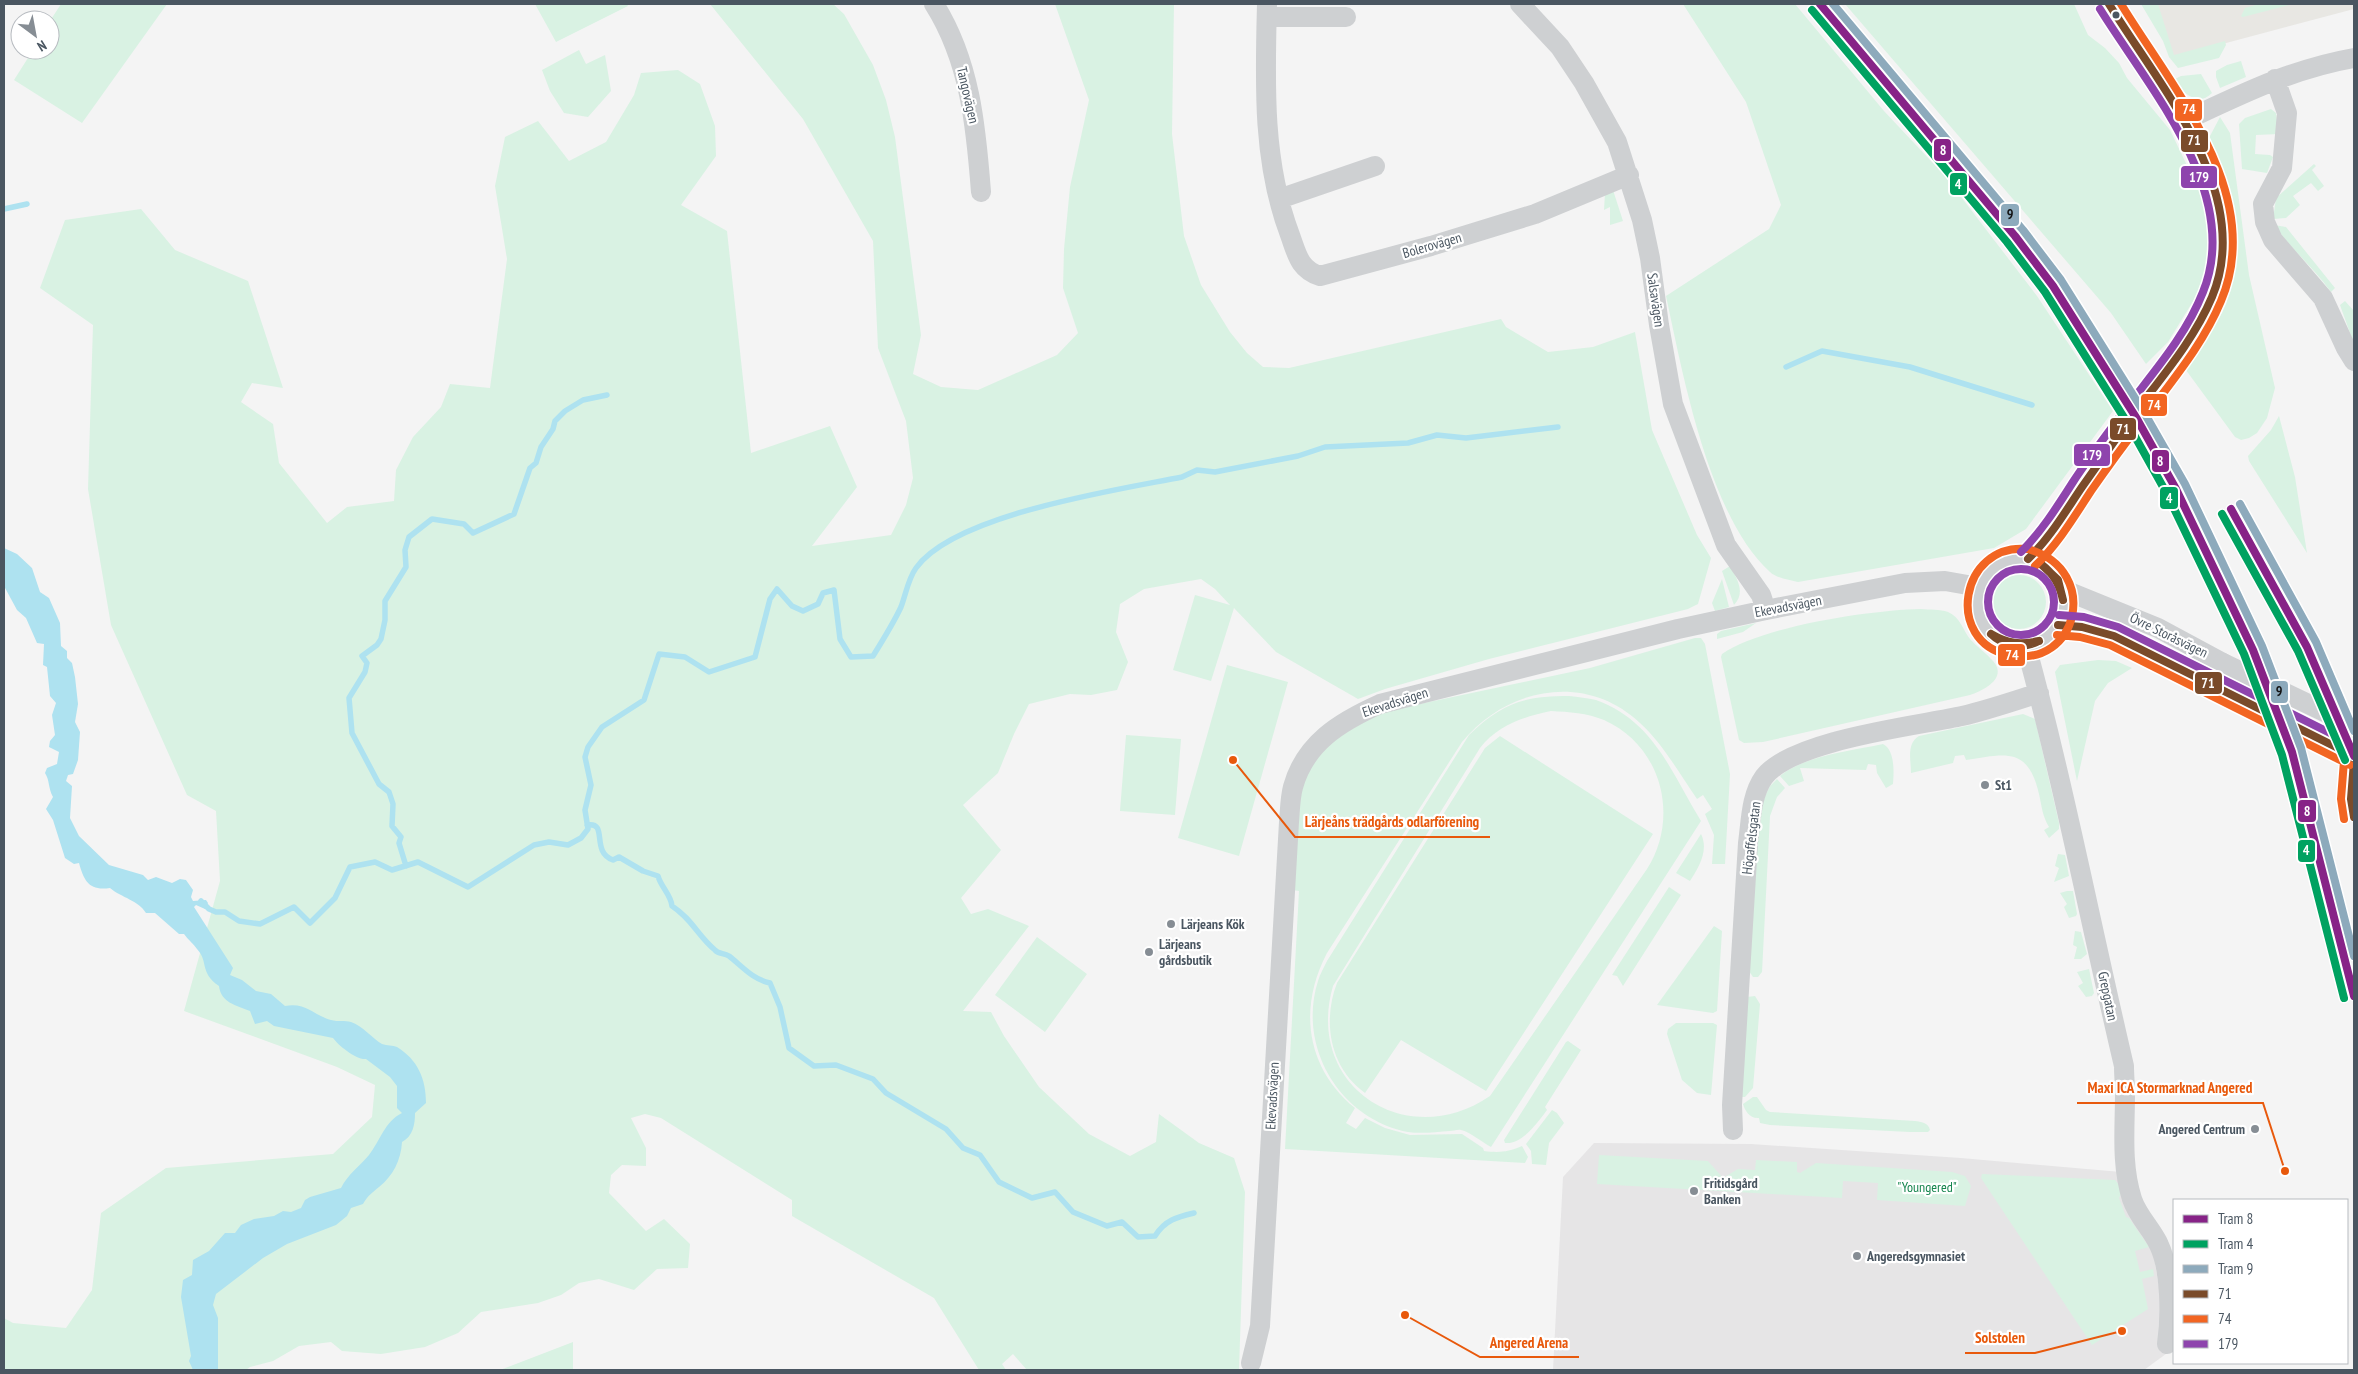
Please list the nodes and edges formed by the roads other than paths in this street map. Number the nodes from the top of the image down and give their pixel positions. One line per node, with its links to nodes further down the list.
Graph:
1 (934, 4): 11 (street, Tangovägen)
2 (1520, 4): 10 (street, Salsavägen)
3 (2109, 4): 8 (street)
4 (1267, 10): 5 (street, Bolerovägen); 12 (street, Bolerovägen)
5 (1346, 17)
6 (2354, 58): 7 (street)
7 (2275, 79): 8 (street); 13 (street)
8 (2182, 122): 14 (street)
9 (1375, 166): 12 (street)
10 (1629, 175): 12 (street, Bolerovägen); 17 (street, Salsavägen)
11 (981, 192)
12 (1279, 199)
13 (2354, 361)
14 (2028, 559): 15 (street); 16 (street)
15 (1979, 587): 17 (street, Ekevadsvägen); 19 (street)
16 (2062, 589): 18 (street); 21 (street, Övre Storåsvägen, bridge)
17 (1766, 610): 25 (street, Ekevadsvägen)
18 (2058, 625): 19 (street); 22 (street, Övre Storåsvägen, bridge)
19 (2026, 646): 20 (street, Grepgatan)
20 (2039, 692): 23 (street, Högaffelsgatan); 24 (street, Grepgatan)
21 (2354, 726)
22 (2354, 756)
23 (1733, 1130)
24 (2167, 1344)
25 (1251, 1363)

